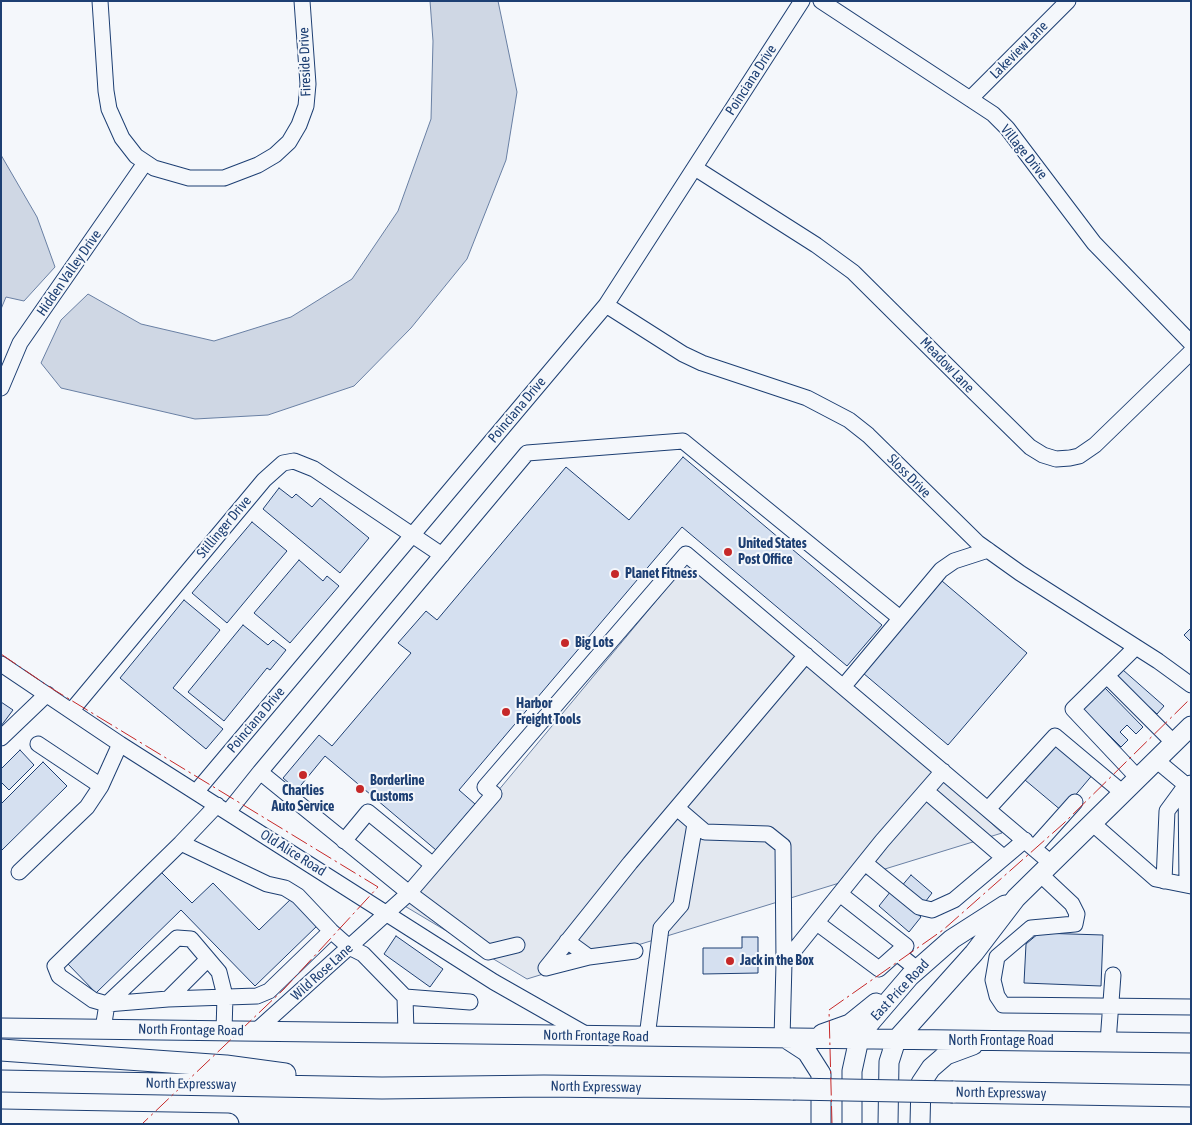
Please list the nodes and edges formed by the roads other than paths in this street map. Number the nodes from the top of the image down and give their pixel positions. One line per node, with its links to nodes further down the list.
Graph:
1 (100, 1): 7 (street)
2 (302, 1): 7 (street, Fireside Drive)
3 (802, 1): 8 (street, Poinciana Drive)
4 (821, 1): 6 (street, Village Drive)
5 (1068, 1): 6 (street, Lakeview Lane)
6 (970, 99): 10 (street, Village Drive)
7 (146, 163): 12 (street, Hidden Valley Drive)
8 (695, 168): 9 (street, Poinciana Drive); 11 (street, Meadow Lane)
9 (606, 305): 13 (street, Poinciana Drive); 14 (street, Sloss Drive)
10 (1188, 334)
11 (1191, 352)
12 (1, 388)
13 (412, 533): 15 (street, Stillinger Drive); 24 (street, Stillinger Drive); 37 (street, Poinciana Drive)
14 (988, 550): 16 (street); 17 (street, Sloss Drive)
15 (442, 555): 16 (street); 32 (street)
16 (900, 618): 22 (street)
17 (1136, 647): 20 (street); 21 (street, Sloss Drive)
18 (806, 655): 22 (street); 40 (street); 50 (street, Wild Rose Lane)
19 (1, 664): 23 (street, Old Alice Road)
20 (1107, 676): 27 (street); 33 (street)
21 (1191, 685)
22 (843, 686): 31 (street)
23 (47, 694): 24 (street, Old Alice Road); 26 (street)
24 (72, 710): 29 (street, Old Alice Road)
25 (1191, 726): 27 (main road, East Price Road)
26 (1, 738)
27 (1174, 743): 30 (main road, East Price Road)
28 (38, 744): 35 (street)
29 (120, 744): 35 (street); 37 (street, Old Alice Road)
30 (1156, 760): 33 (main road, East Price Road); 34 (street)
31 (943, 771): 36 (street); 42 (street)
32 (260, 772): 41 (street); 45 (street)
33 (1138, 778): 38 (main road, East Price Road)
34 (1188, 784): 53 (street); 54 (street)
35 (101, 786): 52 (street)
36 (926, 791): 48 (street); 49 (street)
37 (196, 792): 41 (street, Old Alice Road)
38 (1123, 793): 42 (street); 43 (main road, East Price Road)
39 (1075, 802): 47 (street)
40 (678, 808): 44 (street); 61 (street)
41 (223, 809): 46 (street); 58 (street, Old Alice Road)
42 (988, 809): 47 (street)
43 (1092, 822): 51 (main road, East Price Road); 53 (street)
44 (695, 824): 68 (street); 84 (street)
45 (344, 841): 50 (street); 55 (street)
46 (181, 842): 60 (street); 75 (street)
47 (1030, 844): 48 (street); 51 (street)
48 (1003, 857): 49 (street)
49 (865, 862): 56 (street)
50 (433, 864): 55 (street, Wild Rose Lane)
51 (1046, 868): 57 (main road, East Price Road); 76 (street)
52 (19, 872)
53 (1164, 881): 54 (street)
54 (1189, 885)
55 (409, 893): 58 (street, Wild Rose Lane); 62 (street)
56 (840, 894): 59 (street); 65 (street)
57 (1016, 898): 69 (main road, East Price Road); 88 (main road, East Price Road)
58 (387, 912): 63 (street, Wild Rose Lane); 83 (street, Old Alice Road)
59 (817, 923): 65 (street); 68 (street)
60 (331, 931): 63 (street); 71 (street)
61 (567, 942): 66 (street); 66 (street)
62 (518, 945)
63 (349, 947): 72 (street); 81 (street, Wild Rose Lane)
64 (634, 951): 66 (street)
65 (898, 953): 69 (street)
66 (589, 957)
67 (208, 959): 71 (street); 73 (street); 75 (street)
68 (784, 963): 86 (street)
69 (914, 973): 85 (main road); 87 (main road, East Price Road)
70 (1114, 975): 76 (street)
71 (225, 996): 73 (street); 80 (street)
72 (405, 997): 74 (street); 82 (street)
73 (168, 999): 75 (street)
74 (470, 1002)
75 (107, 1004): 79 (street)
76 (1110, 1006): 77 (street); 90 (street)
77 (1191, 1007)
78 (1, 1028): 79 (main road, North Frontage Road)
79 (103, 1029): 80 (main road, North Frontage Road)
80 (224, 1031): 81 (main road, North Frontage Road)
81 (256, 1031): 82 (main road, North Frontage Road)
82 (406, 1033): 83 (main road, North Frontage Road)
83 (589, 1036): 84 (main road, North Frontage Road)
84 (647, 1037): 86 (main road, North Frontage Road)
85 (814, 1037): 86 (main road, North Frontage Road); 87 (main road, North Frontage Road)
86 (784, 1039): 100 (main road)
87 (859, 1039): 88 (main road, North Frontage Road); 101 (main road, East Price Road)
88 (896, 1040): 89 (main road, North Frontage Road); 102 (main road, East Price Road)
89 (986, 1040): 90 (main road, North Frontage Road); 103 (main road)
90 (1108, 1042): 91 (main road, North Frontage Road)
91 (1191, 1043)
92 (1, 1050): 94 (highway)
93 (1, 1081): 94 (highway, North Expressway)
94 (382, 1088): 96 (highway, North Expressway, bridge)
95 (1191, 1091): 96 (highway)
96 (1134, 1095): 97 (highway, North Expressway)
97 (1191, 1096)
98 (1, 1120): 99 (highway)
99 (228, 1124)
100 (821, 1124)
101 (852, 1124)
102 (888, 1124)
103 (920, 1124)

